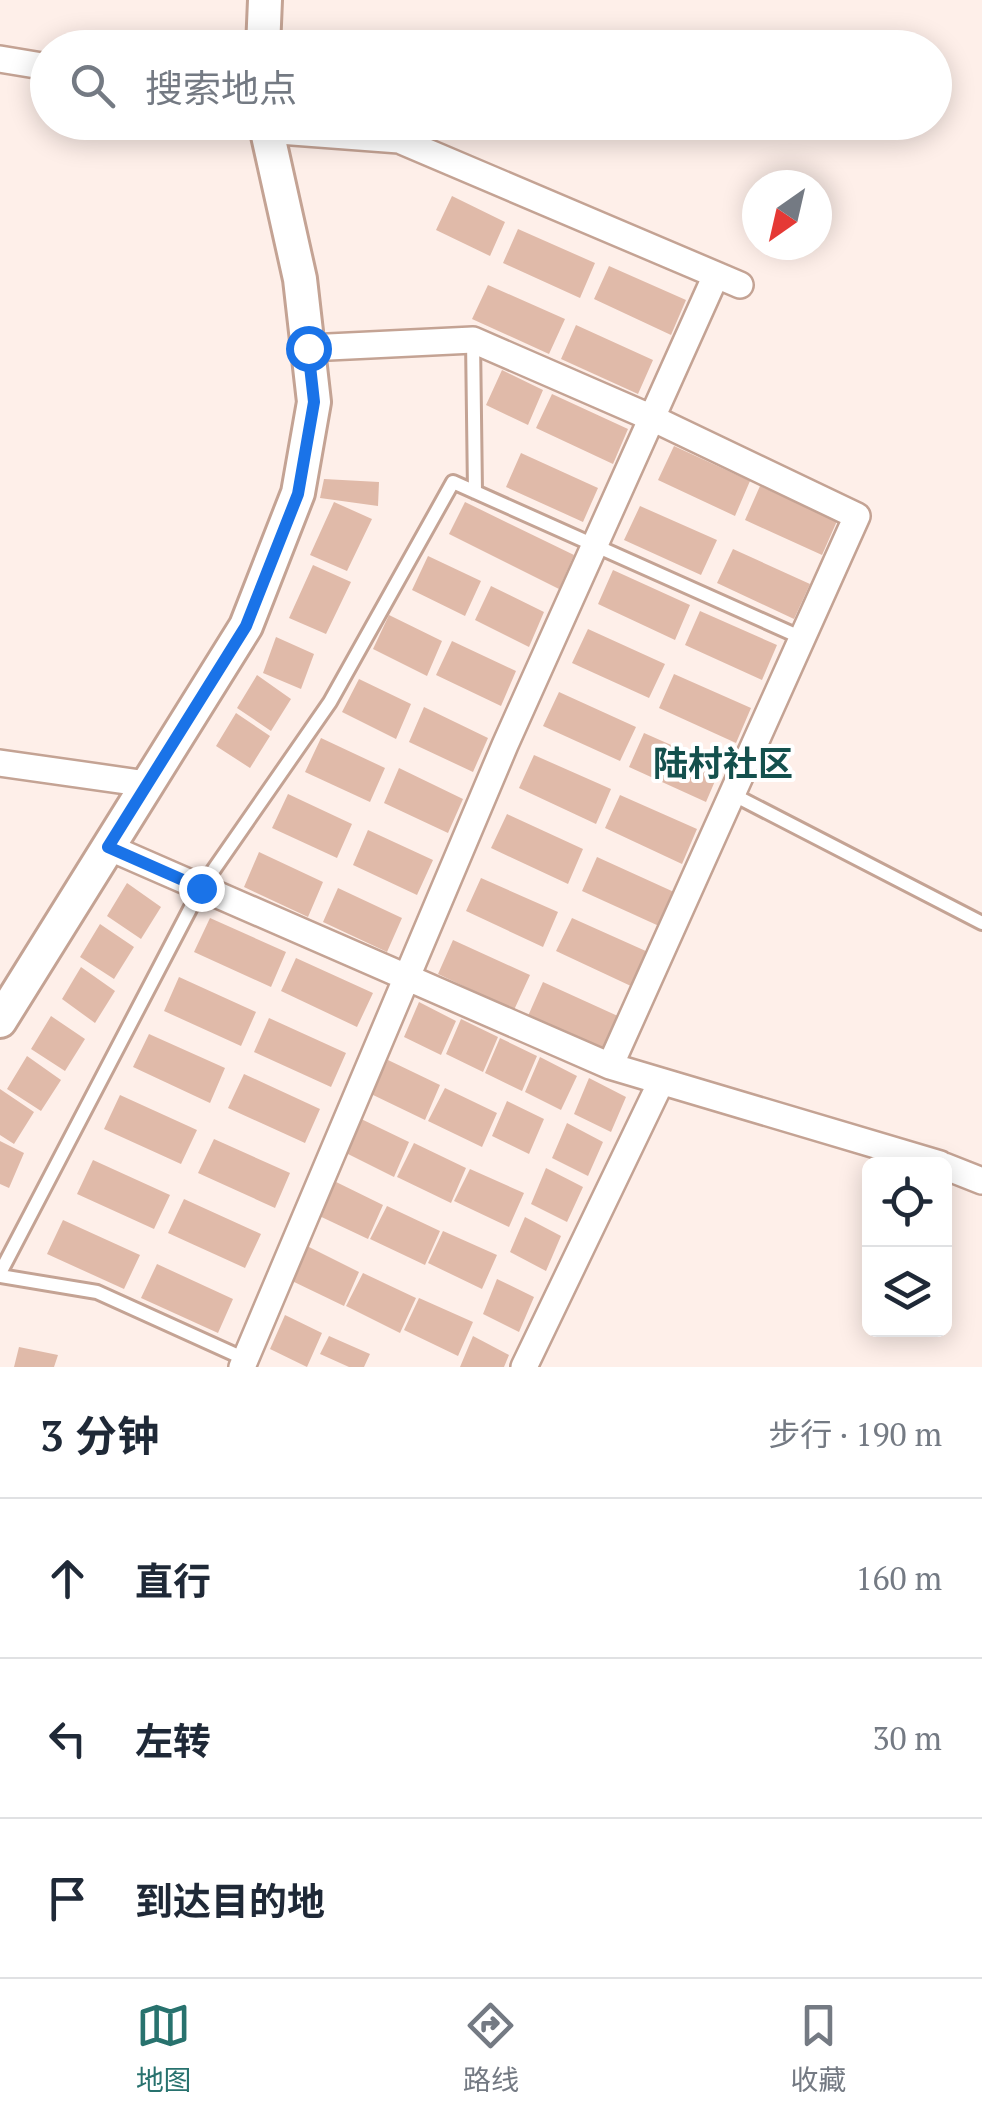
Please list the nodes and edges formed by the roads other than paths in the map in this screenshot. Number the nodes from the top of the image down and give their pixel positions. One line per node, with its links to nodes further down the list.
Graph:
1 (266, 0): 2 (street)
2 (264, 30)
3 (0, 59): 4 (street)
4 (30, 65)
5 (269, 140): 10 (street)
6 (399, 140): 7 (street)
7 (716, 275): 8 (street); 11 (street)
8 (740, 285)
9 (473, 340): 10 (street); 11 (street); 12 (lane)
10 (308, 348): 16 (street)
11 (652, 418): 13 (street); 14 (street)
12 (475, 492): 13 (lane); 19 (lane)
13 (595, 545): 14 (lane); 21 (street)
14 (802, 638): 17 (street)
15 (0, 763): 16 (street)
16 (147, 784): 18 (street)
17 (732, 794): 20 (lane); 23 (street)
18 (108, 847): 19 (street); 22 (street)
19 (201, 888): 21 (street); 28 (lane)
20 (982, 923)
21 (407, 978): 23 (street); 29 (street)
22 (0, 1021)
23 (610, 1066): 24 (street)
24 (661, 1082): 25 (street); 30 (street)
25 (915, 1157)
26 (952, 1169): 27 (street)
27 (982, 1182)
28 (0, 1274): 29 (lane)
29 (244, 1363)
30 (524, 1367)

